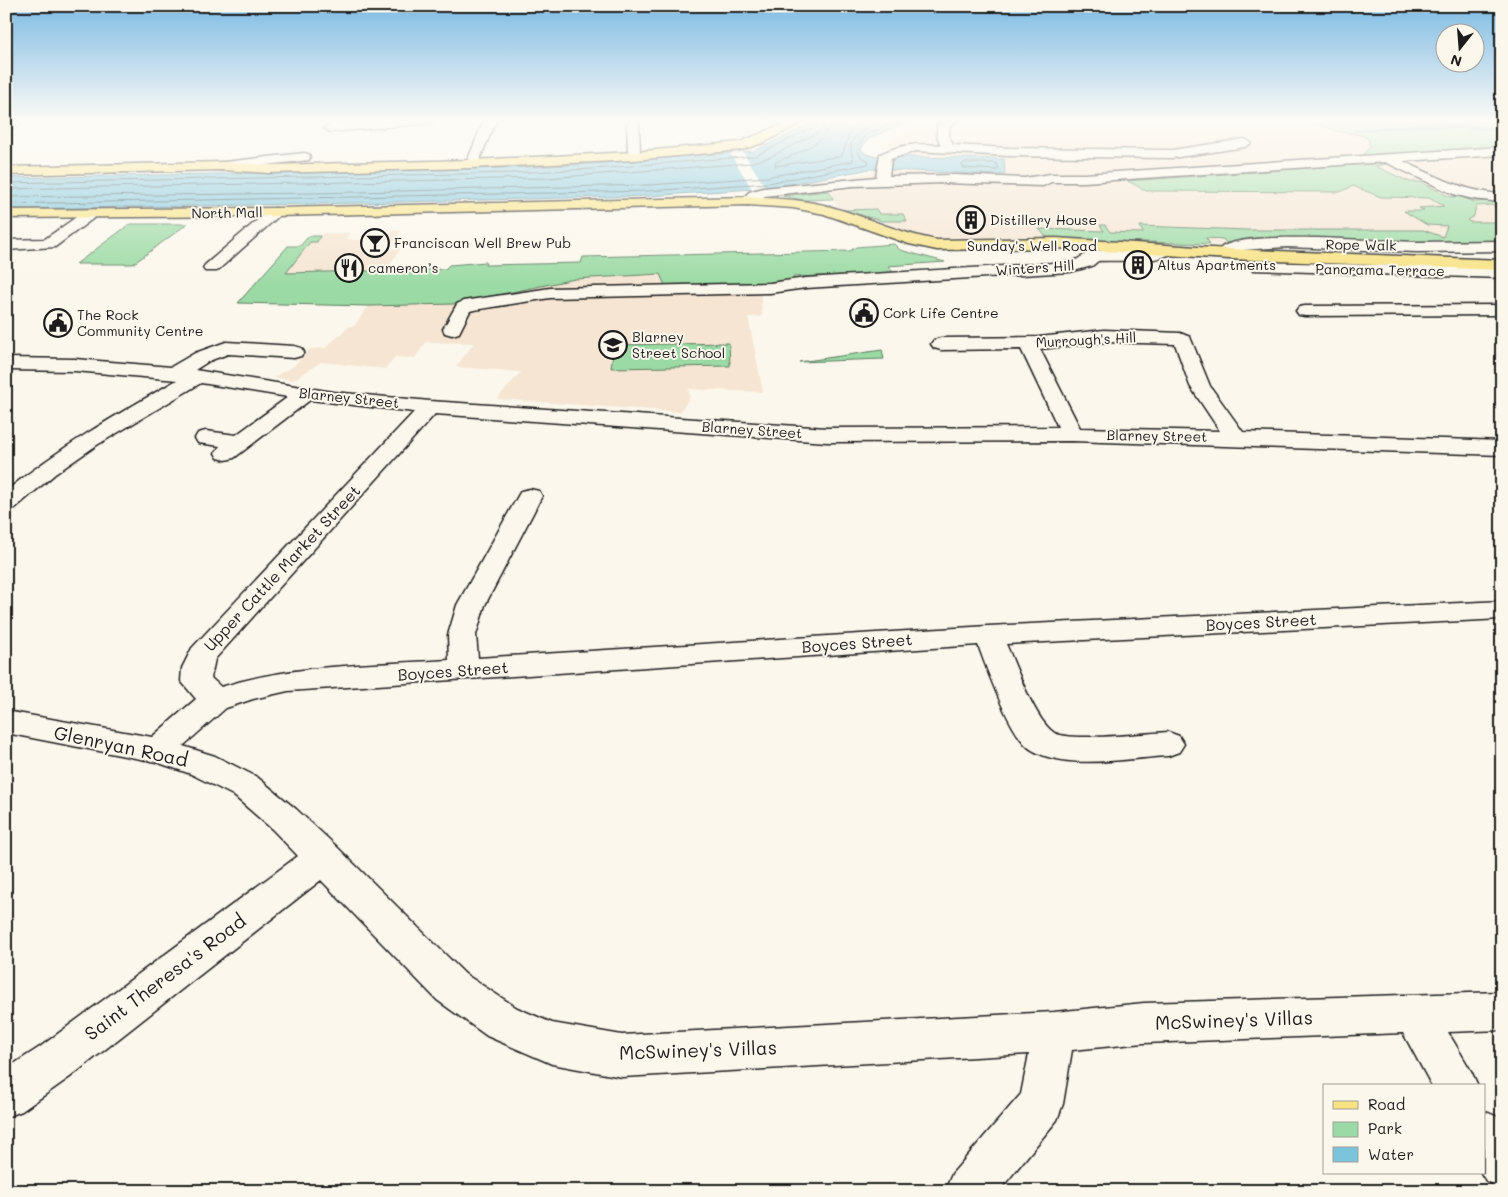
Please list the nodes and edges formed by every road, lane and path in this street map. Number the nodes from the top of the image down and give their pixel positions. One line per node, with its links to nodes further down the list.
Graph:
1 (861, 176): 6 (street)
2 (923, 176): 3 (street)
3 (1113, 176)
4 (1424, 176): 5 (street)
5 (1502, 198)
6 (748, 201): 7 (main road, North Mall); 12 (main road, Sunday's Well Road)
7 (274, 212): 9 (main road, North Mall); 16 (street)
8 (6, 214): 9 (main road, North Mall)
9 (90, 214): 10 (street)
10 (6, 245)
11 (1502, 246): 13 (street, Rope Walk)
12 (1165, 251): 13 (main road, Sunday's Well Road); 20 (street, Winters Hill)
13 (1230, 254): 14 (main road, Sunday's Well Road)
14 (1502, 265)
15 (1258, 267): 17 (street, Panorama Terrace)
16 (211, 268)
17 (1502, 273)
18 (1502, 310): 19 (street)
19 (1305, 311)
20 (452, 329)
21 (1028, 343): 22 (street); 29 (street); 31 (street, Murrough's Hill)
22 (941, 344)
23 (294, 352): 25 (street)
24 (6, 364): 25 (street, Blarney Street)
25 (175, 373): 26 (street, Blarney Street)
26 (198, 376): 27 (street, Blarney Street); 34 (street)
27 (305, 394): 28 (street, Blarney Street); 30 (street)
28 (430, 407): 29 (street, Blarney Street); 38 (street, Upper Cattle Market Street)
29 (1072, 434): 31 (street, Blarney Street)
30 (206, 438)
31 (1236, 438): 32 (street, Blarney Street)
32 (1502, 448)
33 (530, 496): 37 (street)
34 (6, 502)
35 (1502, 610): 36 (street, Boyces Street)
36 (988, 635): 37 (street, Boyces Street); 40 (street)
37 (464, 670): 38 (street, Boyces Street)
38 (215, 700): 41 (street)
39 (6, 722): 41 (street, Glenryan Road)
40 (1168, 744)
41 (158, 750): 42 (street, Glenryan Road)
42 (323, 857): 45 (street, McSwiney's Villas); 47 (street, Saint Theresa's Road)
43 (1502, 1011): 44 (street, McSwiney's Villas)
44 (1414, 1013): 45 (street, McSwiney's Villas); 46 (street)
45 (1054, 1032): 50 (street)
46 (1455, 1084)
47 (6, 1095)
48 (1486, 1137): 49 (street)
49 (1502, 1165)
50 (969, 1191)

